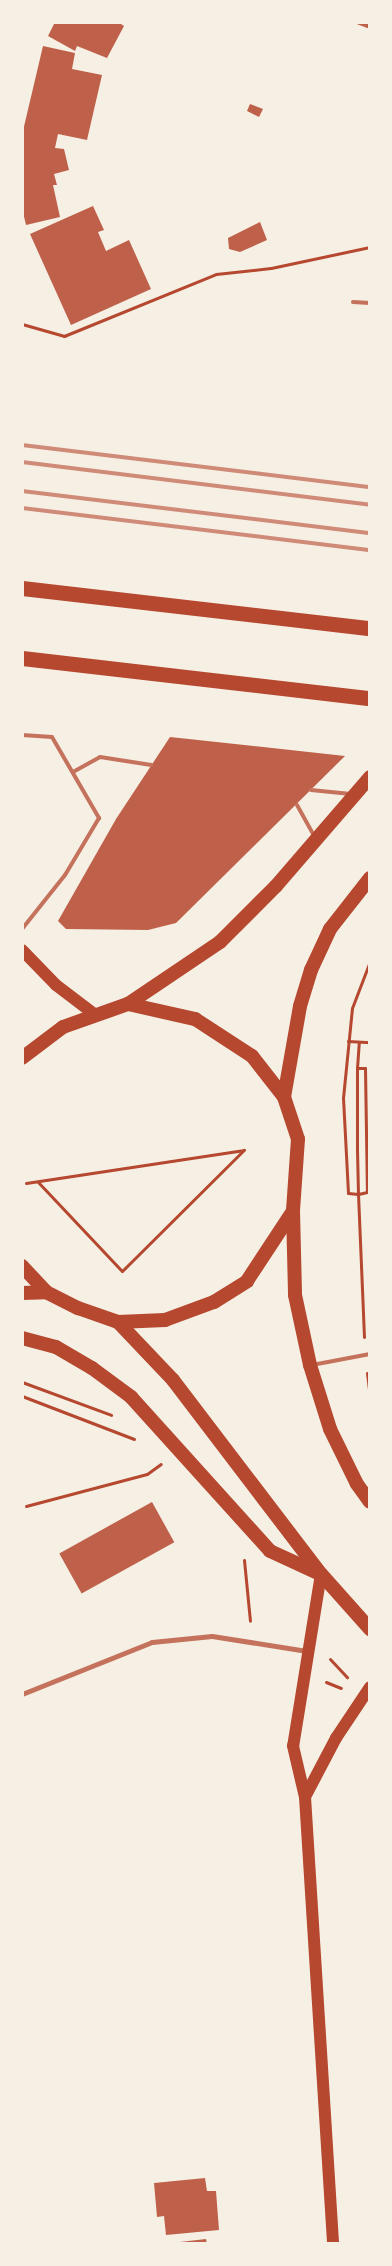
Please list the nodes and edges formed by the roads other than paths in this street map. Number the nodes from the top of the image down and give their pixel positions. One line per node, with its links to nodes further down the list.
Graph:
1 (353, 302): 2 (lane)
2 (370, 303)
3 (22, 588): 4 (highway)
4 (370, 628)
5 (22, 658): 6 (highway)
6 (370, 698)
7 (22, 735): 9 (lane)
8 (151, 765): 9 (lane)
9 (73, 772): 16 (lane)
10 (370, 777): 12 (highway)
11 (311, 790): 12 (lane)
12 (355, 794): 14 (highway)
13 (297, 805): 14 (lane)
14 (316, 840): 18 (highway)
15 (370, 878): 21 (highway)
16 (22, 929)
17 (22, 950): 19 (main road)
18 (128, 1004): 19 (highway); 21 (highway)
19 (94, 1014): 20 (highway)
20 (22, 1058)
21 (284, 1097): 22 (highway)
22 (293, 1211): 26 (highway); 29 (highway)
23 (22, 1266): 24 (highway)
24 (46, 1292): 25 (highway); 26 (highway)
25 (22, 1293)
26 (118, 1322): 31 (highway)
27 (22, 1338): 31 (highway)
28 (370, 1354): 29 (lane)
29 (310, 1365): 30 (highway)
30 (370, 1502)
31 (321, 1574): 32 (highway); 33 (main road)
32 (370, 1629)
33 (307, 1652): 35 (street); 36 (main road)
34 (370, 1687): 36 (main road)
35 (22, 1694)
36 (304, 1797): 37 (main road)
37 (333, 2244)

